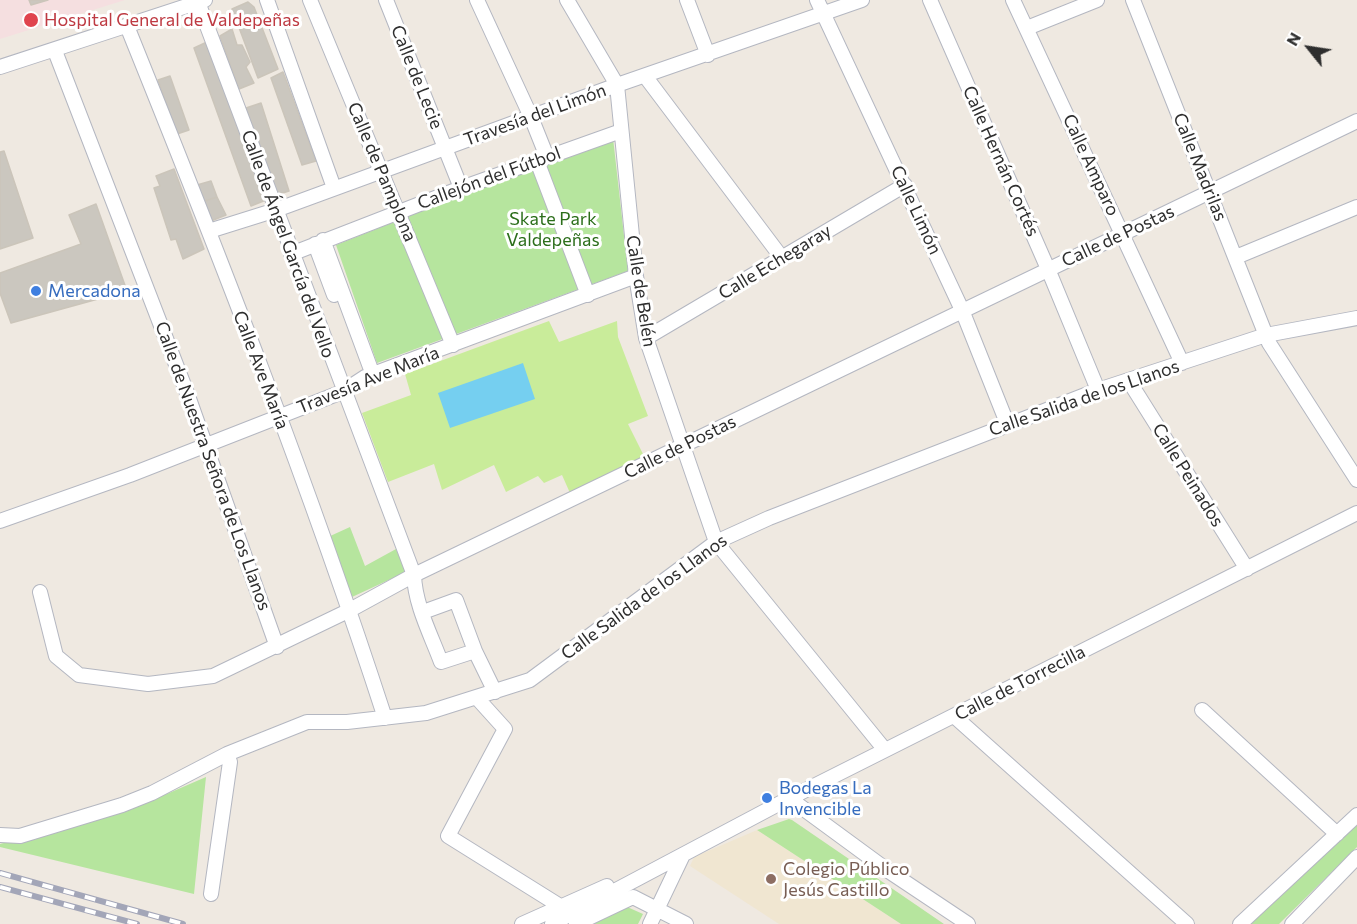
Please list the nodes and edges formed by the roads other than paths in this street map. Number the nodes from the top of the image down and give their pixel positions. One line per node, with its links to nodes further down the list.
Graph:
1 (267, 0): 29 (street)
2 (310, 0): 27 (street, Calle de Pamplona)
3 (386, 0): 25 (street, Calle de Lecie)
4 (477, 0): 22 (street)
5 (567, 0): 21 (street)
6 (687, 0): 18 (street)
7 (817, 0): 14 (street, Calle Limón)
8 (862, 0): 14 (street, Travesía del Limón)
9 (930, 0): 41 (street, Calle Hernán Cortés)
10 (1013, 0): 16 (street, Calle Amparo)
11 (1096, 0): 16 (street)
12 (1133, 0): 31 (street, Calle Madrilas)
13 (194, 2): 15 (street); 33 (street, Calle de Ángel García del Vello)
14 (824, 14): 18 (street, Travesía del Limón); 28 (street, Calle Limón)
15 (127, 26): 17 (street); 35 (street, Calle Ave María)
16 (1027, 28): 36 (street, Calle Amparo)
17 (55, 51): 19 (street); 56 (street, Calle de Nuestra Señora de Los Llanos)
18 (708, 55): 20 (street, Travesía del Limón)
19 (0, 67)
20 (645, 76): 21 (street, Travesía del Limón); 40 (street)
21 (617, 85): 22 (street, Travesía del Limón); 24 (street, Calle de Belén)
22 (531, 117): 25 (street, Travesía del Limón); 26 (street)
23 (1357, 121): 31 (street, Calle de Postas)
24 (621, 131): 26 (street, Callejón del Fútbol); 42 (street, Calle de Belén)
25 (446, 148): 27 (street, Travesía del Limón); 30 (street, Calle de Lecie)
26 (542, 159): 30 (street, Callejón del Fútbol); 43 (street)
27 (381, 170): 29 (street, Travesía del Limón); 34 (street, Calle de Pamplona)
28 (904, 185): 40 (street, Calle Echegaray); 44 (street, Calle Limón)
29 (334, 188): 33 (street, Travesía del Limón)
30 (461, 188): 34 (street, Callejón del Fútbol)
31 (1211, 192): 36 (street, Calle de Postas); 39 (street, Calle Madrilas)
32 (1357, 207): 39 (street)
33 (276, 210): 35 (street, Travesía del Limón); 38 (street, Calle de Ángel García del Vello)
34 (398, 212): 37 (street, Callejón del Fútbol); 48 (street, Calle de Pamplona)
35 (208, 231): 54 (street, Calle Ave María)
36 (1124, 233): 41 (street, Calle de Postas); 49 (street, Calle Amparo)
37 (319, 242): 38 (street, Callejón del Fútbol); 50 (street)
38 (291, 254): 53 (street, Calle de Ángel García del Vello)
39 (1236, 257): 46 (street, Calle Madrilas)
40 (783, 258): 47 (street, Calle Echegaray)
41 (1048, 268): 44 (street, Calle de Postas); 52 (street, Calle Hernán Cortés)
42 (636, 276): 43 (street, Travesía Ave María); 47 (street, Calle de Belén)
43 (588, 295): 48 (street, Travesía Ave María)
44 (962, 310): 55 (street, Calle Limón); 57 (street, Calle de Postas)
45 (1357, 318): 46 (street, Calle Salida de los Llanos)
46 (1266, 335): 49 (street, Calle Salida de los Llanos); 58 (street, Calle Madrilas)
47 (646, 338): 57 (street, Calle de Belén)
48 (453, 345): 50 (street, Travesía Ave María)
49 (1182, 363): 51 (street, Calle Salida de los Llanos)
50 (369, 376): 53 (street, Travesía Ave María)
51 (1129, 381): 52 (street, Calle Salida de los Llanos); 62 (street, Calle Peinados)
52 (1098, 390): 55 (street, Calle Salida de los Llanos)
53 (342, 392): 54 (street, Travesía Ave María); 63 (street, Calle de Ángel García del Vello)
54 (279, 417): 56 (street, Travesía Ave María); 65 (street, Calle Ave María)
55 (1007, 423): 61 (street, Calle Salida de los Llanos)
56 (206, 445): 60 (street, Travesía Ave María); 67 (street, Calle de Nuestra Señora de Los Llanos)
57 (684, 446): 61 (street, Calle de Belén); 63 (street, Calle de Postas)
58 (1357, 480)
59 (1357, 513): 62 (street, Calle de Torrecilla)
60 (0, 521)
61 (716, 542): 69 (street, Calle Salida de los Llanos); 74 (street, Calle de Belén)
62 (1247, 569): 72 (street, Calle de Torrecilla)
63 (414, 581): 65 (street, Calle de Postas); 66 (street, Calle de Ángel García del Vello)
64 (40, 592): 67 (street, Calle de Postas)
65 (350, 610): 67 (street, Calle de Postas); 73 (street, Calle Ave María)
66 (423, 612): 68 (street, Calle de Ángel García del Vello); 68 (street)
67 (277, 647)
68 (475, 651): 69 (street)
69 (495, 692): 70 (street, Calle Salida de los Llanos)
70 (477, 698): 73 (street, Calle Salida de los Llanos); 84 (street)
71 (1202, 710): 78 (street)
72 (954, 716): 74 (street, Calle de Torrecilla); 92 (street)
73 (385, 717): 75 (street, Calle Salida de los Llanos)
74 (885, 750): 76 (street, Calle de Torrecilla)
75 (227, 754): 79 (street, Calle Salida de los Llanos); 83 (street)
76 (786, 800): 80 (street, Calle de Torrecilla); 91 (street)
77 (1357, 815): 78 (street)
78 (1337, 834): 93 (street)
79 (0, 835)
80 (707, 841): 81 (street, Calle de Torrecilla); 84 (street)
81 (683, 855): 85 (street); 87 (street, Calle de Torrecilla)
82 (1357, 857): 94 (street)
83 (211, 894)
84 (560, 906): 86 (street)
85 (657, 908): 88 (street); 89 (street); 90 (street)
86 (522, 924)
87 (552, 924)
88 (576, 924)
89 (650, 924)
90 (686, 924)
91 (968, 924)
92 (1187, 924)
93 (1240, 924)
94 (1292, 924)

